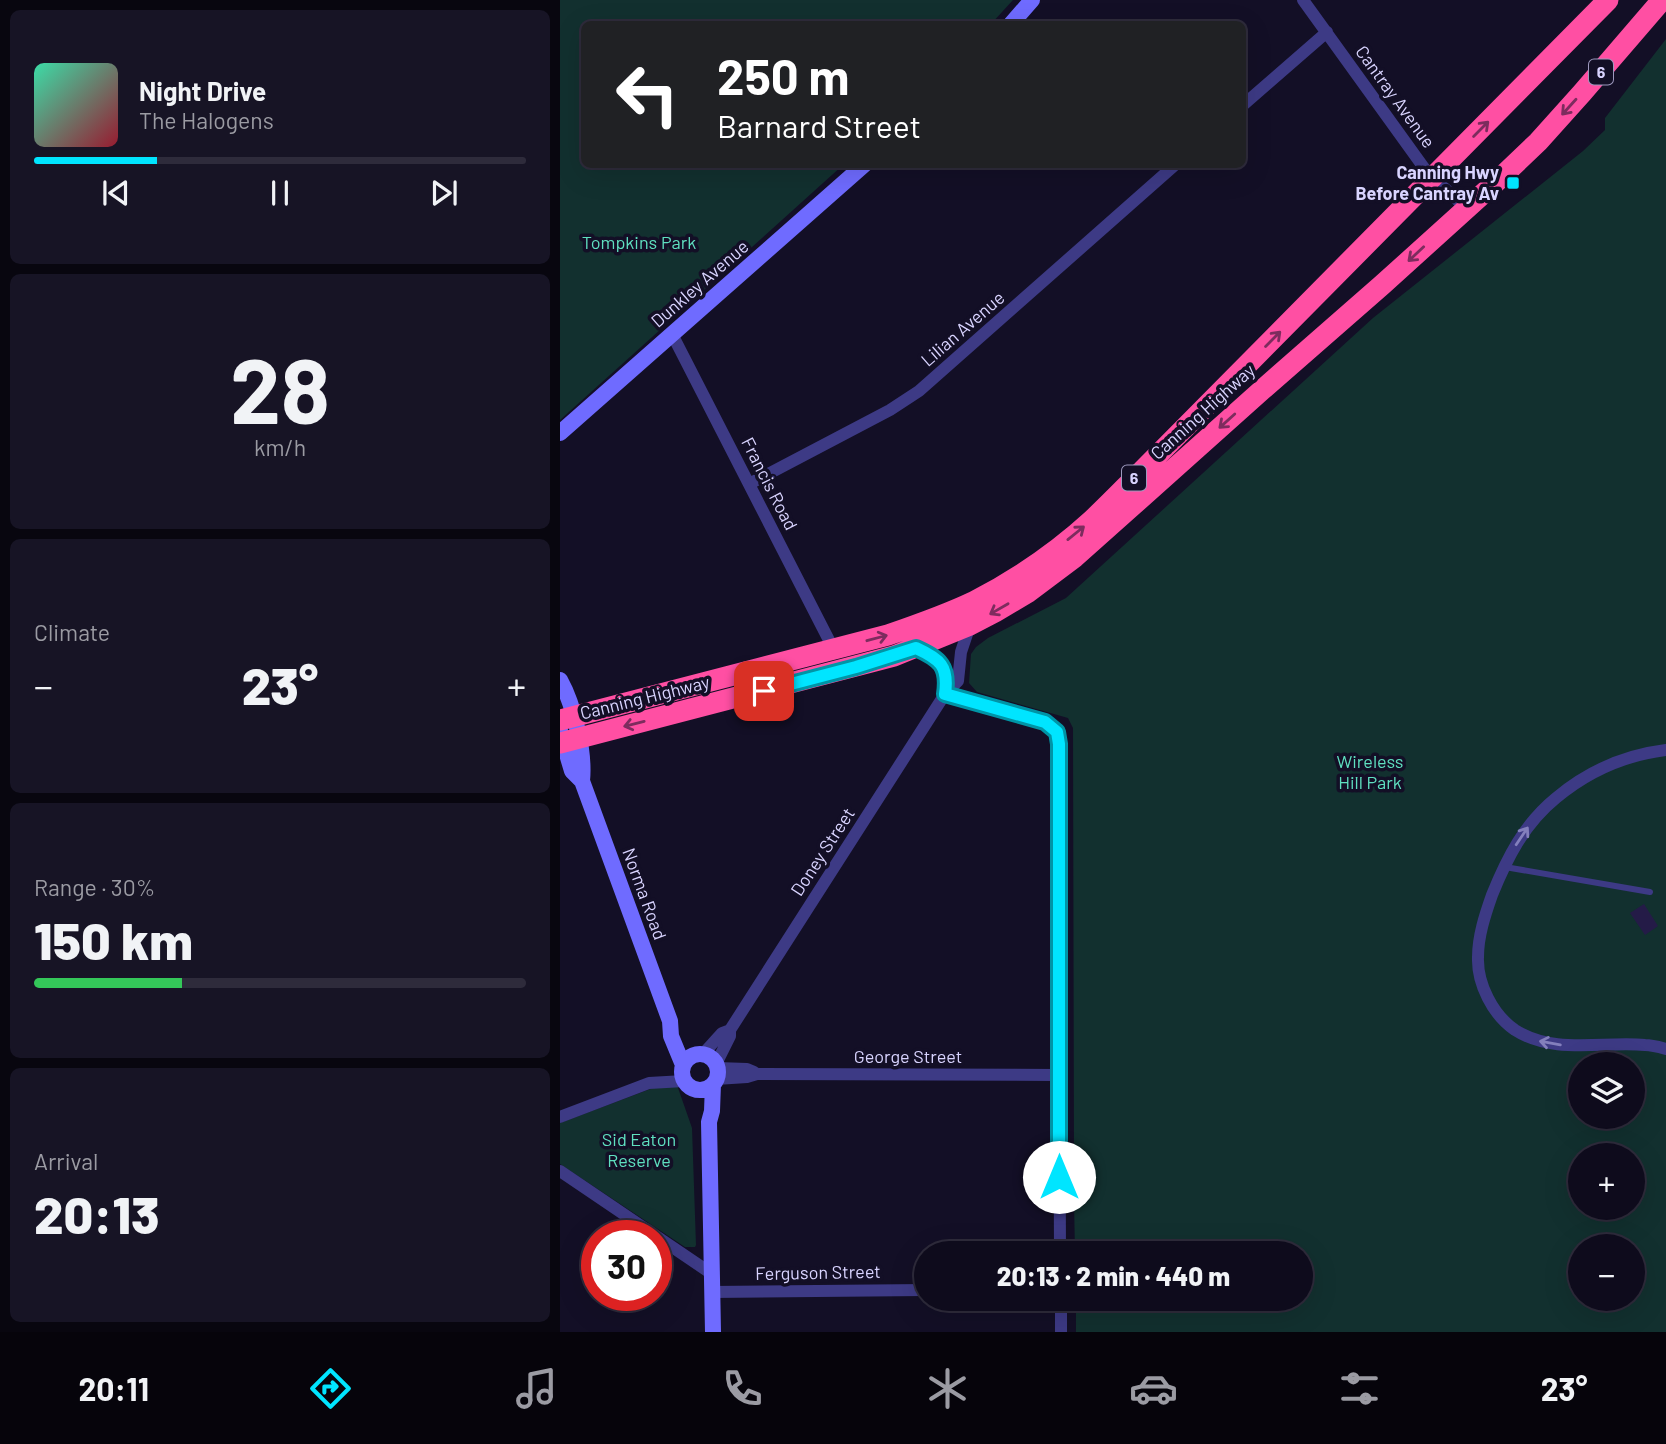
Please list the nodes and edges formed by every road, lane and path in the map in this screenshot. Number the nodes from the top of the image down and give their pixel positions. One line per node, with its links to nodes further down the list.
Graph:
1 (1032, 0): 5 (street)
2 (1303, 0): 6 (street, Cantray Avenue)
3 (1608, 0): 10 (highway, Canning Highway / 6, one-way to 3)
4 (1662, 0): 11 (highway, Canning Highway / 6, one-way to 11)
5 (1014, 21)
6 (1327, 32): 7 (street); 10 (street, Cantray Avenue)
7 (1246, 103)
8 (860, 168): 12 (street, Dunkley Avenue)
9 (1171, 168): 14 (street, Lilian Avenue)
10 (1433, 177): 11 (street, Cantray Avenue); 17 (highway, Canning Highway / 6, one-way to 10)
11 (1466, 208): 15 (highway, Canning Highway / 6, one-way to 15)
12 (672, 334): 13 (street, Dunkley Avenue); 14 (street, Francis Road)
13 (560, 433)
14 (749, 484): 17 (street, Francis Road)
15 (970, 625): 16 (highway, Canning Highway / 6); 19 (street, Doney Street)
16 (916, 648): 19 (street); 20 (highway, Canning Highway / 6, one-way to 20)
17 (834, 650): 20 (highway, Canning Highway / 6)
18 (560, 680): 20 (street)
19 (945, 694): 26 (street, Doney Street); 27 (street)
20 (566, 732): 24 (street, Norma Road)
21 (1666, 750): 22 (street, one-way to 21)
22 (1503, 867): 23 (lane); 25 (street, one-way to 22)
23 (1650, 892)
24 (670, 1021): 26 (street, Norma Road); 28 (street, Norma Road)
25 (1666, 1049)
26 (711, 1067): 27 (street, George Street); 28 (street); 28 (street); 30 (street, Norma Road)
27 (1058, 1075): 33 (street)
28 (686, 1076): 29 (street); 30 (street, Norma Road)
29 (560, 1117)
30 (709, 1122): 35 (street, Norma Road)
31 (560, 1171): 32 (street)
32 (632, 1220)
33 (1060, 1241)
34 (672, 1247): 35 (street)
35 (712, 1274): 37 (street, Norma Road)
36 (914, 1290): 37 (street, Ferguson Street)
37 (711, 1292): 39 (street, Norma Road)
38 (1060, 1311): 40 (street)
39 (713, 1332)
40 (1061, 1332)

